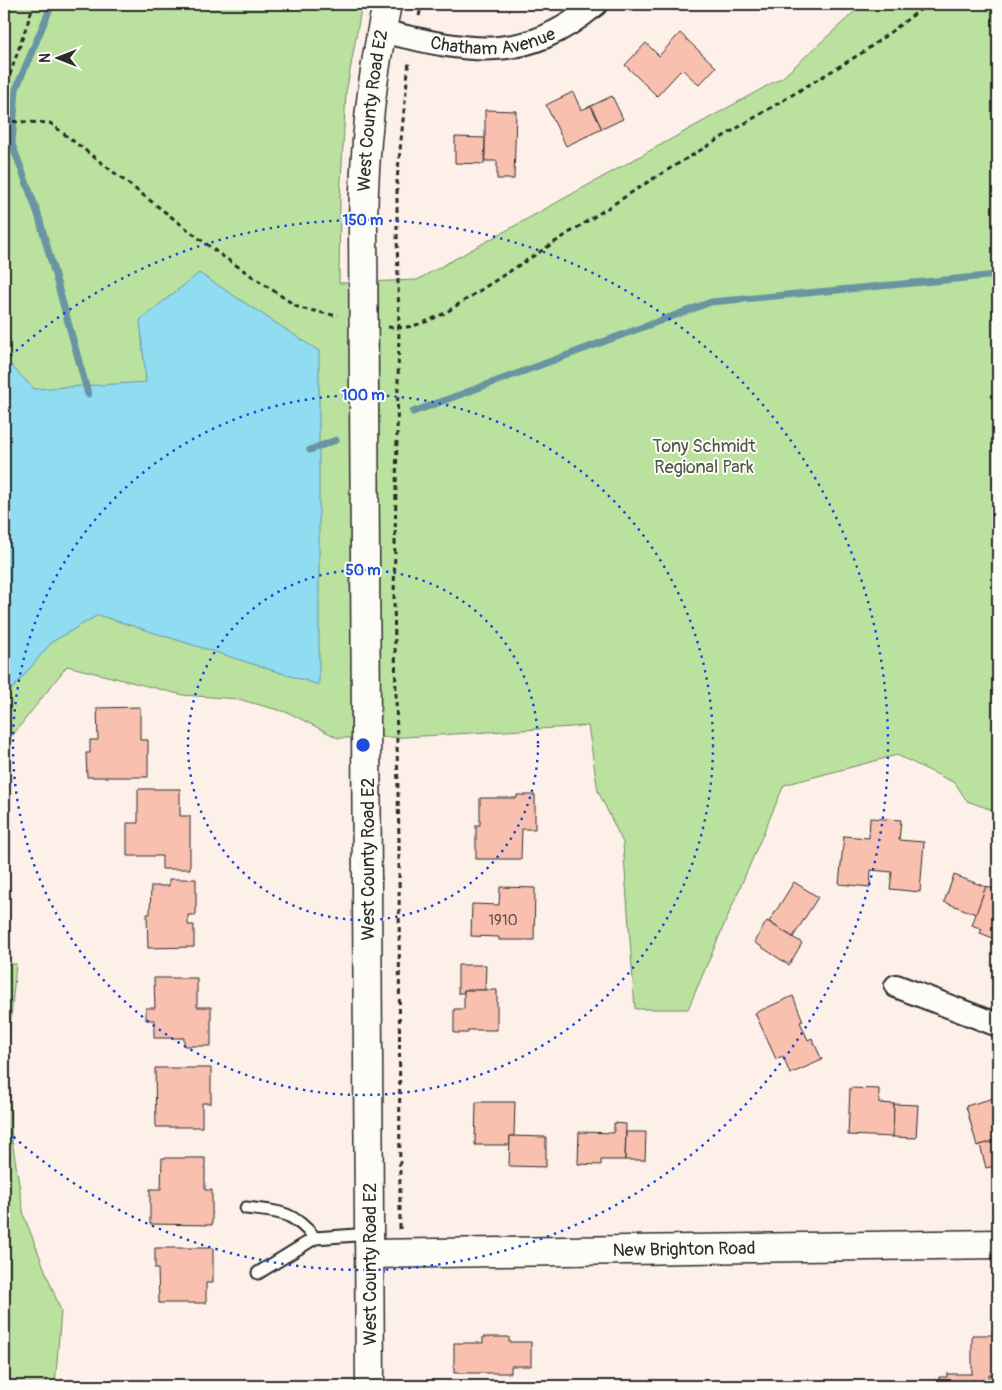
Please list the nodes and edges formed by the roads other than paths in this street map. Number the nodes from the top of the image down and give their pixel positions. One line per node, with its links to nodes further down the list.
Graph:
1 (387, 4): 3 (street, West County Road E2)
2 (596, 4): 3 (street, Chatham Avenue)
3 (381, 31): 8 (street, West County Road E2)
4 (896, 986): 5 (street)
5 (998, 1025)
6 (246, 1208): 7 (lane)
7 (315, 1238): 8 (lane); 10 (lane)
8 (370, 1244): 9 (street, New Brighton Road); 11 (street, West County Road E2)
9 (998, 1244)
10 (258, 1273)
11 (370, 1386)

